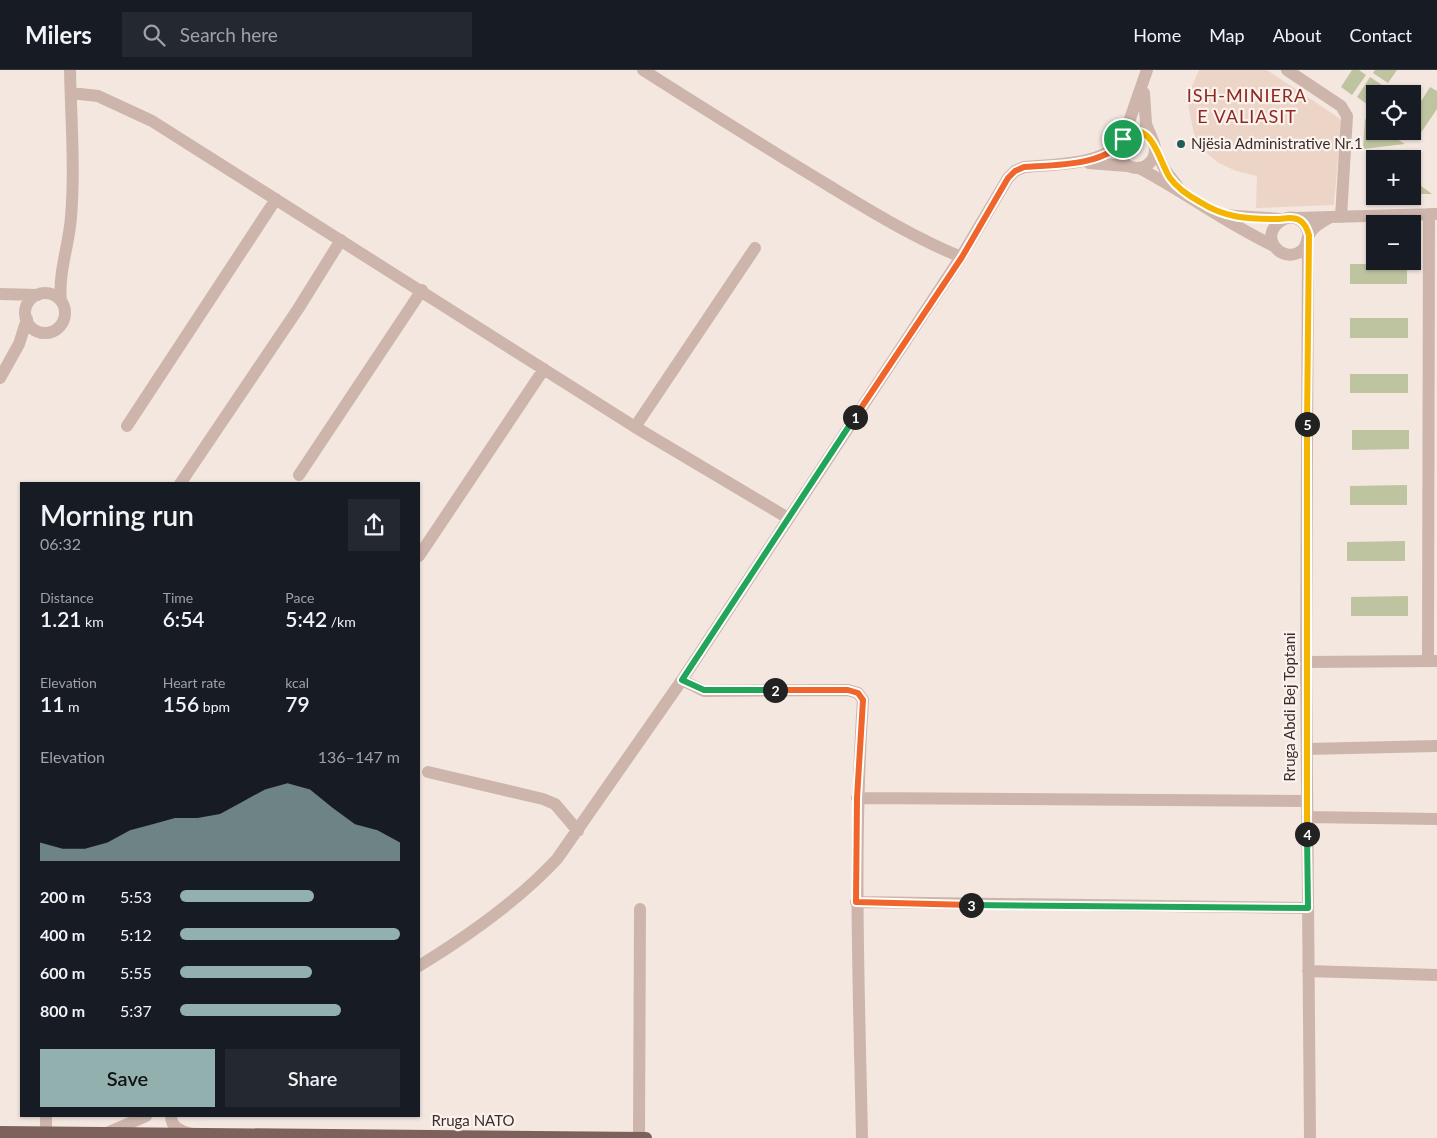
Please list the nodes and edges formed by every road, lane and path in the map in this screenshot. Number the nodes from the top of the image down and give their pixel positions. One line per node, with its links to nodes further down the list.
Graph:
1 (70, 70): 5 (street)
2 (643, 70): 20 (street)
3 (1287, 70): 14 (street)
4 (1146, 74): 6 (street); 7 (street)
5 (71, 93): 11 (street); 21 (street)
6 (1122, 142): 7 (street); 8 (street); 9 (street)
7 (1154, 146): 9 (street); 10 (street)
8 (1074, 162): 9 (street); 20 (street)
9 (1133, 167): 10 (street)
10 (1183, 192): 12 (street)
11 (276, 199): 17 (street); 32 (street)
12 (1217, 214): 15 (street); 19 (street)
13 (1433, 214): 14 (street); 29 (street)
14 (1336, 217): 15 (street); 16 (street)
15 (1288, 218): 16 (street); 19 (street)
16 (1308, 238): 19 (street); 22 (street, Rruga Abdi Bej Toptani)
17 (341, 240): 23 (street); 35 (street)
18 (755, 248): 33 (street)
19 (1279, 250): 22 (street)
20 (962, 257): 36 (street)
21 (62, 264): 25 (street); 26 (street)
22 (1308, 277): 40 (street, Rruga Abdi Bej Toptani)
23 (422, 290): 30 (street); 34 (street)
24 (0, 294): 25 (street); 27 (street)
25 (42, 294): 26 (street); 27 (street)
26 (61, 301): 28 (street)
27 (26, 314): 28 (street); 31 (street)
28 (51, 332): 31 (street)
29 (1433, 360): 38 (street)
30 (544, 369): 33 (street); 37 (street)
31 (3, 373)
32 (127, 426)
33 (635, 426): 36 (street)
34 (299, 475)
35 (181, 482)
36 (788, 518): 41 (street)
37 (420, 555)
38 (1433, 569): 39 (street)
39 (1433, 661): 40 (street)
40 (1306, 662): 43 (street, Rruga Abdi Bej Toptani)
41 (682, 680): 45 (street); 49 (street)
42 (1437, 746): 43 (street)
43 (1307, 749): 46 (street, Rruga Abdi Bej Toptani)
44 (428, 772): 49 (street)
45 (857, 798): 46 (street); 50 (street)
46 (1307, 801): 47 (street, Rruga Abdi Bej Toptani)
47 (1307, 818): 48 (street); 51 (street, Rruga Abdi Bej Toptani)
48 (1437, 819)
49 (578, 831): 53 (street)
50 (856, 902): 51 (street); 66 (street)
51 (1308, 908): 54 (street, Rruga Abdi Bej Toptani)
52 (640, 909): 64 (street)
53 (420, 965)
54 (1308, 971): 55 (street); 67 (street, Rruga Abdi Bej Toptani)
55 (1437, 975)
56 (46, 1117): 60 (street)
57 (144, 1117): 61 (street)
58 (171, 1117): 62 (street)
59 (0, 1132): 60 (main road, Rruga NATO)
60 (46, 1134): 63 (main road, Rruga NATO)
61 (103, 1134): 62 (main road, Rruga NATO); 63 (main road, Rruga NATO)
62 (192, 1134): 64 (main road, Rruga NATO)
63 (77, 1136)
64 (639, 1138): 65 (main road, Rruga NATO)
65 (646, 1138)
66 (862, 1138)
67 (1310, 1138)

